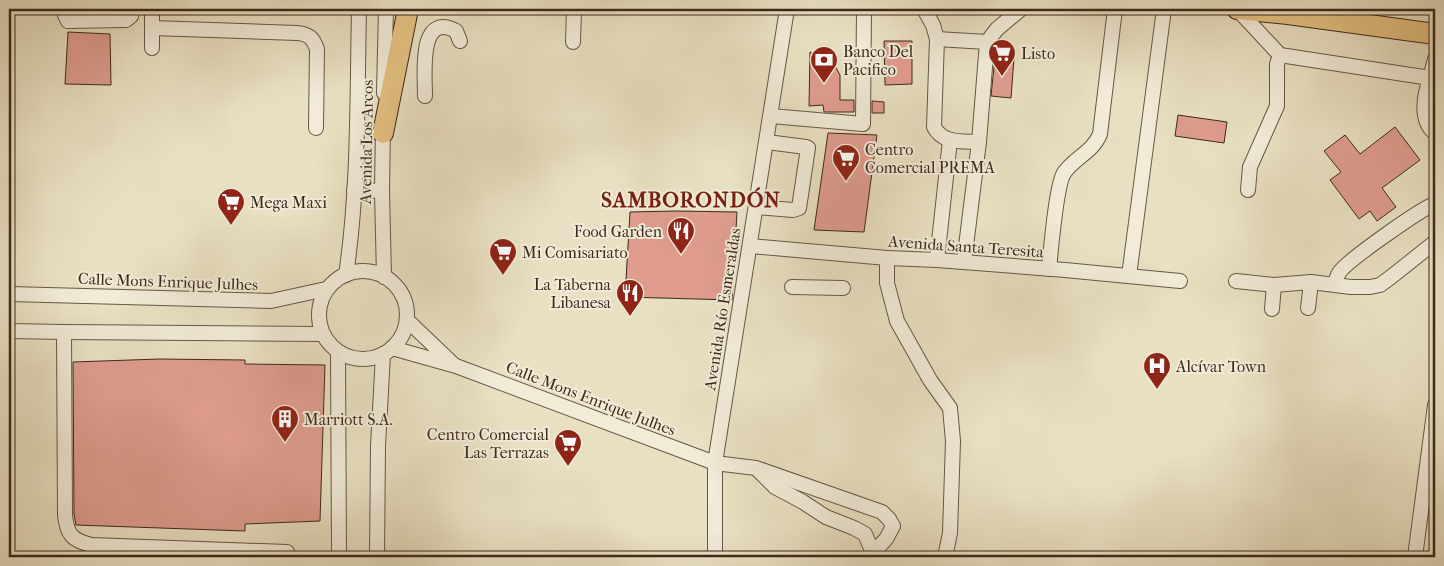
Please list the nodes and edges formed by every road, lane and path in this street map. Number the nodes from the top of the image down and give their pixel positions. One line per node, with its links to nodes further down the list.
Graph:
1 (64, 9): 2 (street)
2 (132, 9)
3 (152, 9): 16 (street)
4 (359, 9): 34 (street, Avenida Los Arcos)
5 (386, 9): 29 (street, Avenida Los Arcos)
6 (408, 9): 29 (highway)
7 (574, 9): 20 (street)
8 (787, 9): 27 (street, Avenida Río Esmeraldas)
9 (864, 9): 27 (street)
10 (924, 9): 18 (street)
11 (1021, 9): 21 (street)
12 (1115, 9): 44 (street)
13 (1164, 9): 47 (street)
14 (1237, 9): 15 (highway); 23 (street)
15 (1284, 11): 17 (highway)
16 (152, 28): 22 (street); 28 (street)
17 (1435, 34)
18 (937, 39): 21 (street); 31 (street)
19 (460, 40): 26 (street)
20 (573, 42)
21 (987, 42): 33 (street)
22 (152, 48)
23 (1280, 55): 25 (street); 35 (street)
24 (1435, 58): 25 (street)
25 (1430, 78): 30 (street)
26 (425, 96)
27 (771, 116): 32 (street, Avenida Río Esmeraldas)
28 (316, 128)
29 (383, 133): 36 (street, Avenida Los Arcos)
30 (1435, 133)
31 (950, 140): 33 (street); 42 (street)
32 (766, 142): 38 (street, Avenida Río Esmeraldas); 38 (street)
33 (979, 142): 43 (street)
34 (354, 190): 36 (street); 45 (street, Avenida Los Arcos)
35 (1248, 190)
36 (382, 191): 46 (street, Avenida Los Arcos)
37 (1435, 204): 51 (street)
38 (756, 208): 40 (street, Avenida Río Esmeraldas)
39 (1435, 242): 51 (street)
40 (750, 246): 41 (street, Avenida Santa Teresita); 68 (street, Avenida Río Esmeraldas)
41 (887, 258): 42 (street, Avenida Santa Teresita); 75 (street)
42 (937, 260): 43 (street, Avenida Santa Teresita)
43 (964, 262): 44 (street, Avenida Santa Teresita)
44 (1049, 269): 47 (street, Avenida Santa Teresita)
45 (346, 274): 46 (street); 55 (street)
46 (384, 276): 59 (street)
47 (1129, 276): 48 (street, Avenida Santa Teresita)
48 (1180, 281)
49 (1236, 281): 52 (street)
50 (1311, 282): 51 (street); 52 (street); 57 (street)
51 (1335, 284)
52 (1274, 286): 58 (street)
53 (792, 287): 54 (street)
54 (842, 288)
55 (326, 289): 56 (street, Calle Mons Enrique Julhes); 62 (street)
56 (9, 294)
57 (1308, 308)
58 (1272, 309)
59 (407, 320): 63 (street); 65 (street, Calle Mons Enrique Julhes)
60 (9, 331): 61 (street)
61 (64, 332): 62 (street); 70 (street)
62 (322, 334): 64 (street)
63 (388, 351): 64 (street); 65 (street, Calle Mons Enrique Julhes); 73 (street)
64 (338, 352): 72 (street)
65 (456, 366): 68 (street, Calle Mons Enrique Julhes)
66 (1435, 405): 67 (street)
67 (1433, 442): 76 (street)
68 (715, 463): 69 (street, Calle Mons Enrique Julhes); 74 (street, Avenida Río Esmeraldas)
69 (756, 468): 71 (street); 71 (street, Calle Mons Enrique Julhes)
70 (287, 552)
71 (873, 555)
72 (339, 557)
73 (377, 557)
74 (715, 557)
75 (945, 557)
76 (1415, 557)

